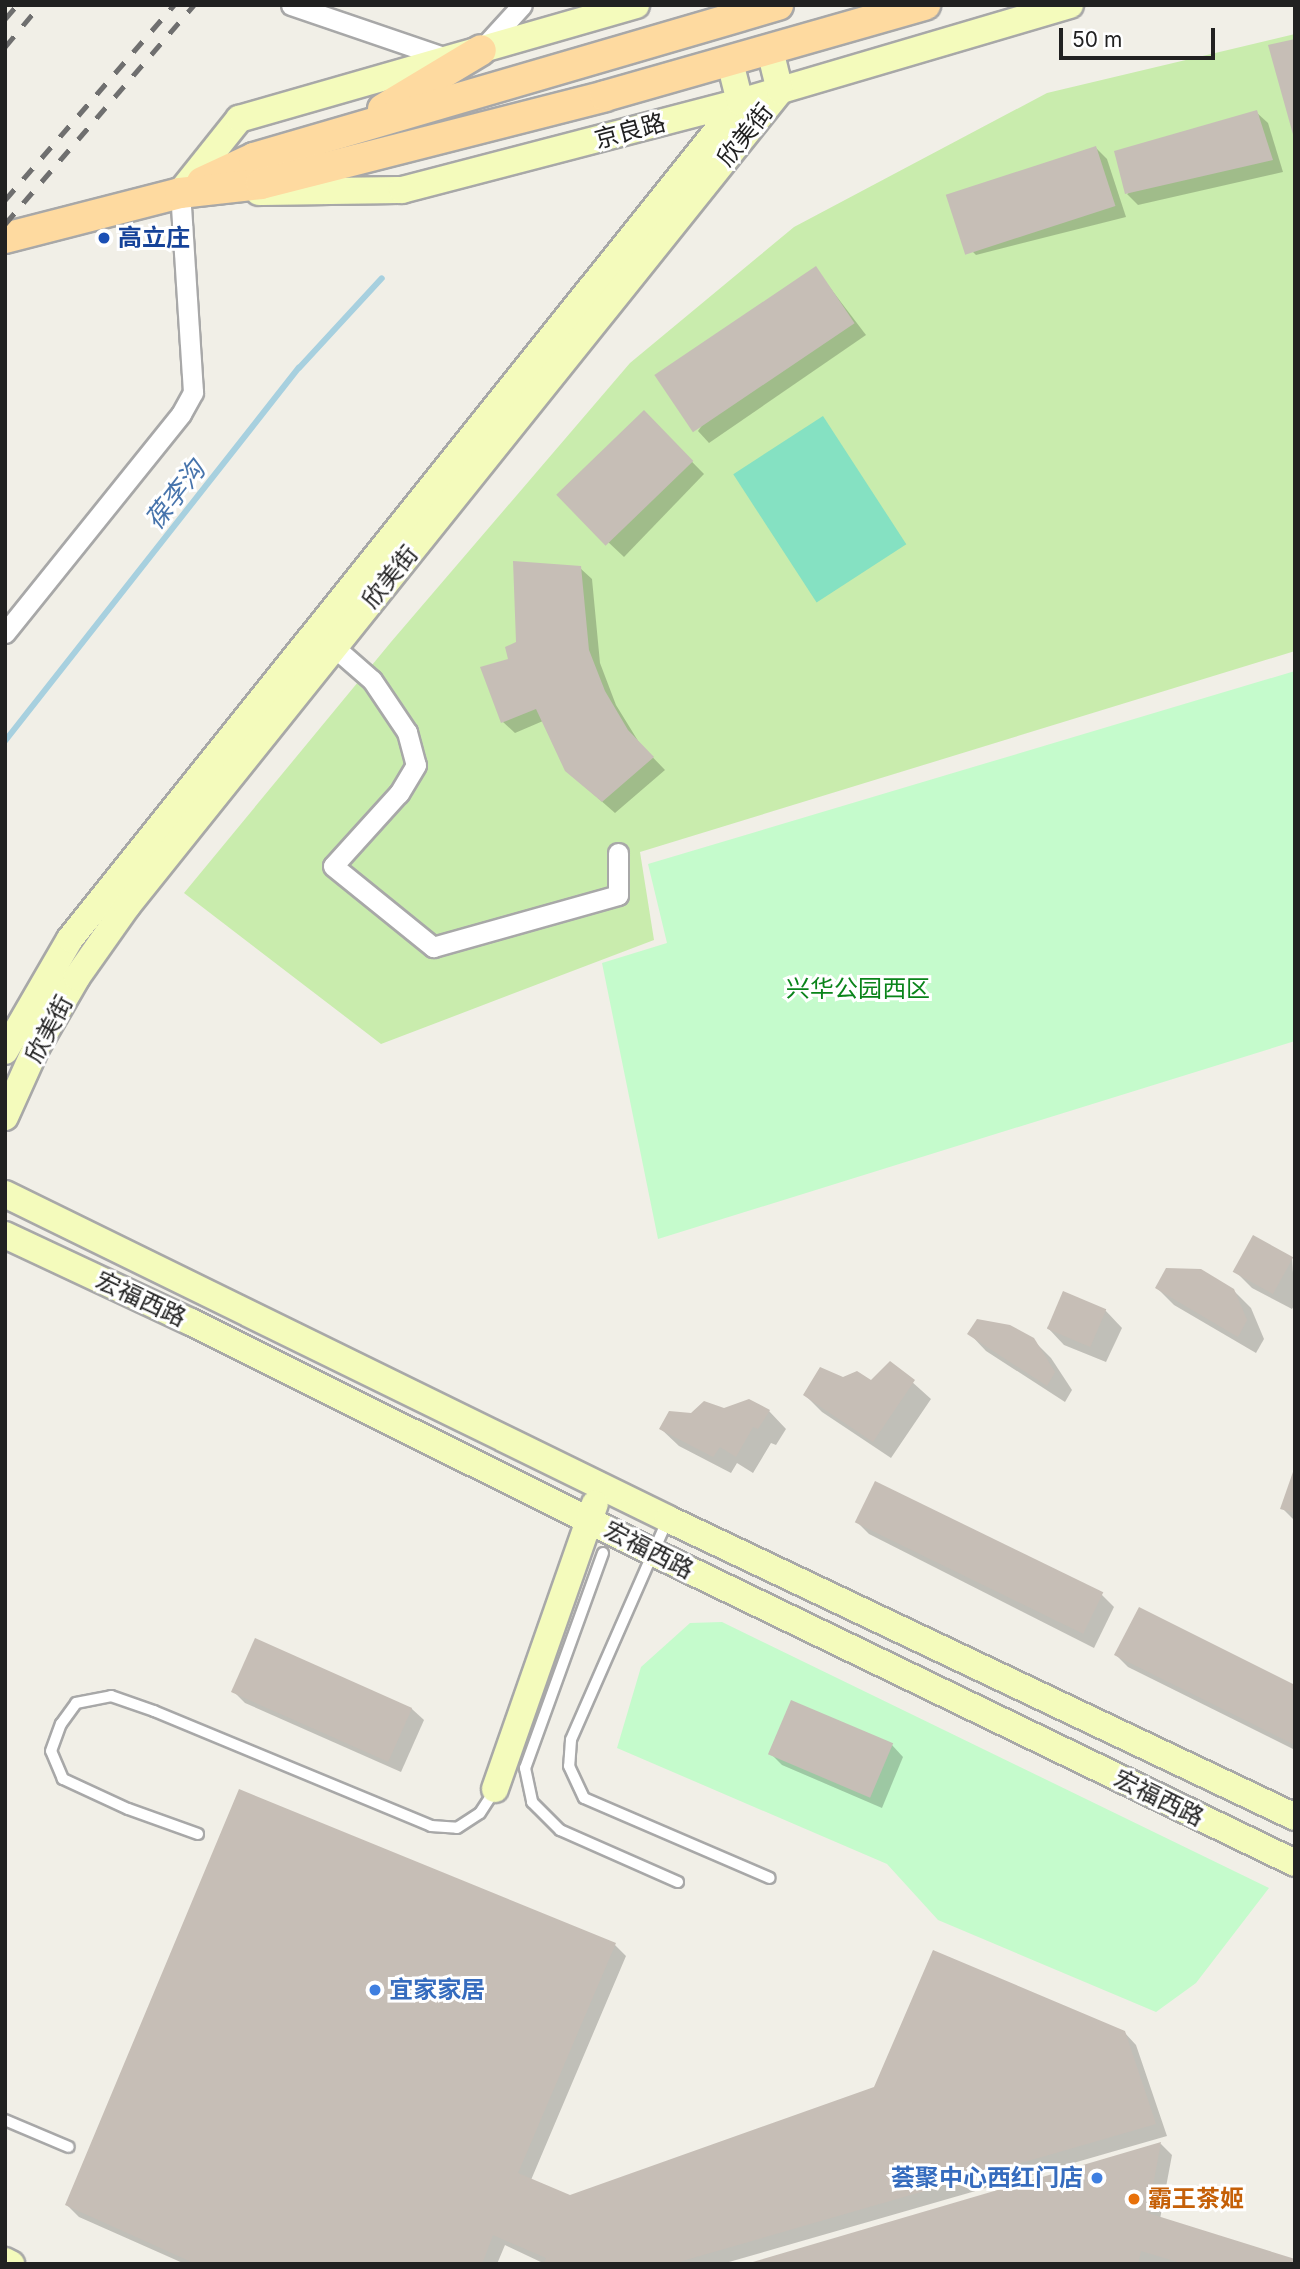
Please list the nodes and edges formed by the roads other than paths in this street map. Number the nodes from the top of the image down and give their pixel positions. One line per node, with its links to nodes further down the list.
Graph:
1 (291, 5): 9 (street)
2 (522, 5): 7 (street)
3 (636, 5): 7 (street)
4 (778, 5): 13 (main road, 京良路)
5 (925, 5): 8 (main road, 京良路)
6 (1070, 5): 11 (street, 京良路)
7 (481, 50): 9 (street); 13 (main road)
8 (770, 50): 10 (main road, 京良路); 11 (street, 欣美街)
9 (450, 59): 14 (street)
10 (730, 62): 12 (street, 欣美街); 14 (main road, 京良路)
11 (780, 91): 12 (street, 京良路); 17 (street, 欣美街)
12 (740, 102): 14 (street, 京良路); 19 (street, 欣美街)
13 (348, 130): 14 (main road, 京良路)
14 (180, 193): 15 (main road, 京良路); 16 (street)
15 (5, 238)
16 (5, 633)
17 (334, 647): 18 (street); 20 (street, 欣美街)
18 (618, 853)
19 (5, 1051)
20 (5, 1117)
21 (5, 1194): 23 (street, 宏福西路)
22 (5, 1235): 25 (street, 宏福西路)
23 (602, 1486): 24 (street, 宏福西路); 25 (street)
24 (668, 1518): 26 (lane); 29 (street, 宏福西路)
25 (589, 1520): 26 (street, 宏福西路); 28 (street)
26 (652, 1552): 31 (street, 宏福西路); 32 (lane)
27 (603, 1553): 33 (lane)
28 (495, 1789): 30 (lane)
29 (1295, 1817)
30 (198, 1834)
31 (1295, 1863)
32 (770, 1878)
33 (678, 1882)
34 (5, 2120): 35 (lane)
35 (69, 2147)
36 (5, 2261): 37 (street)
37 (11, 2264)

